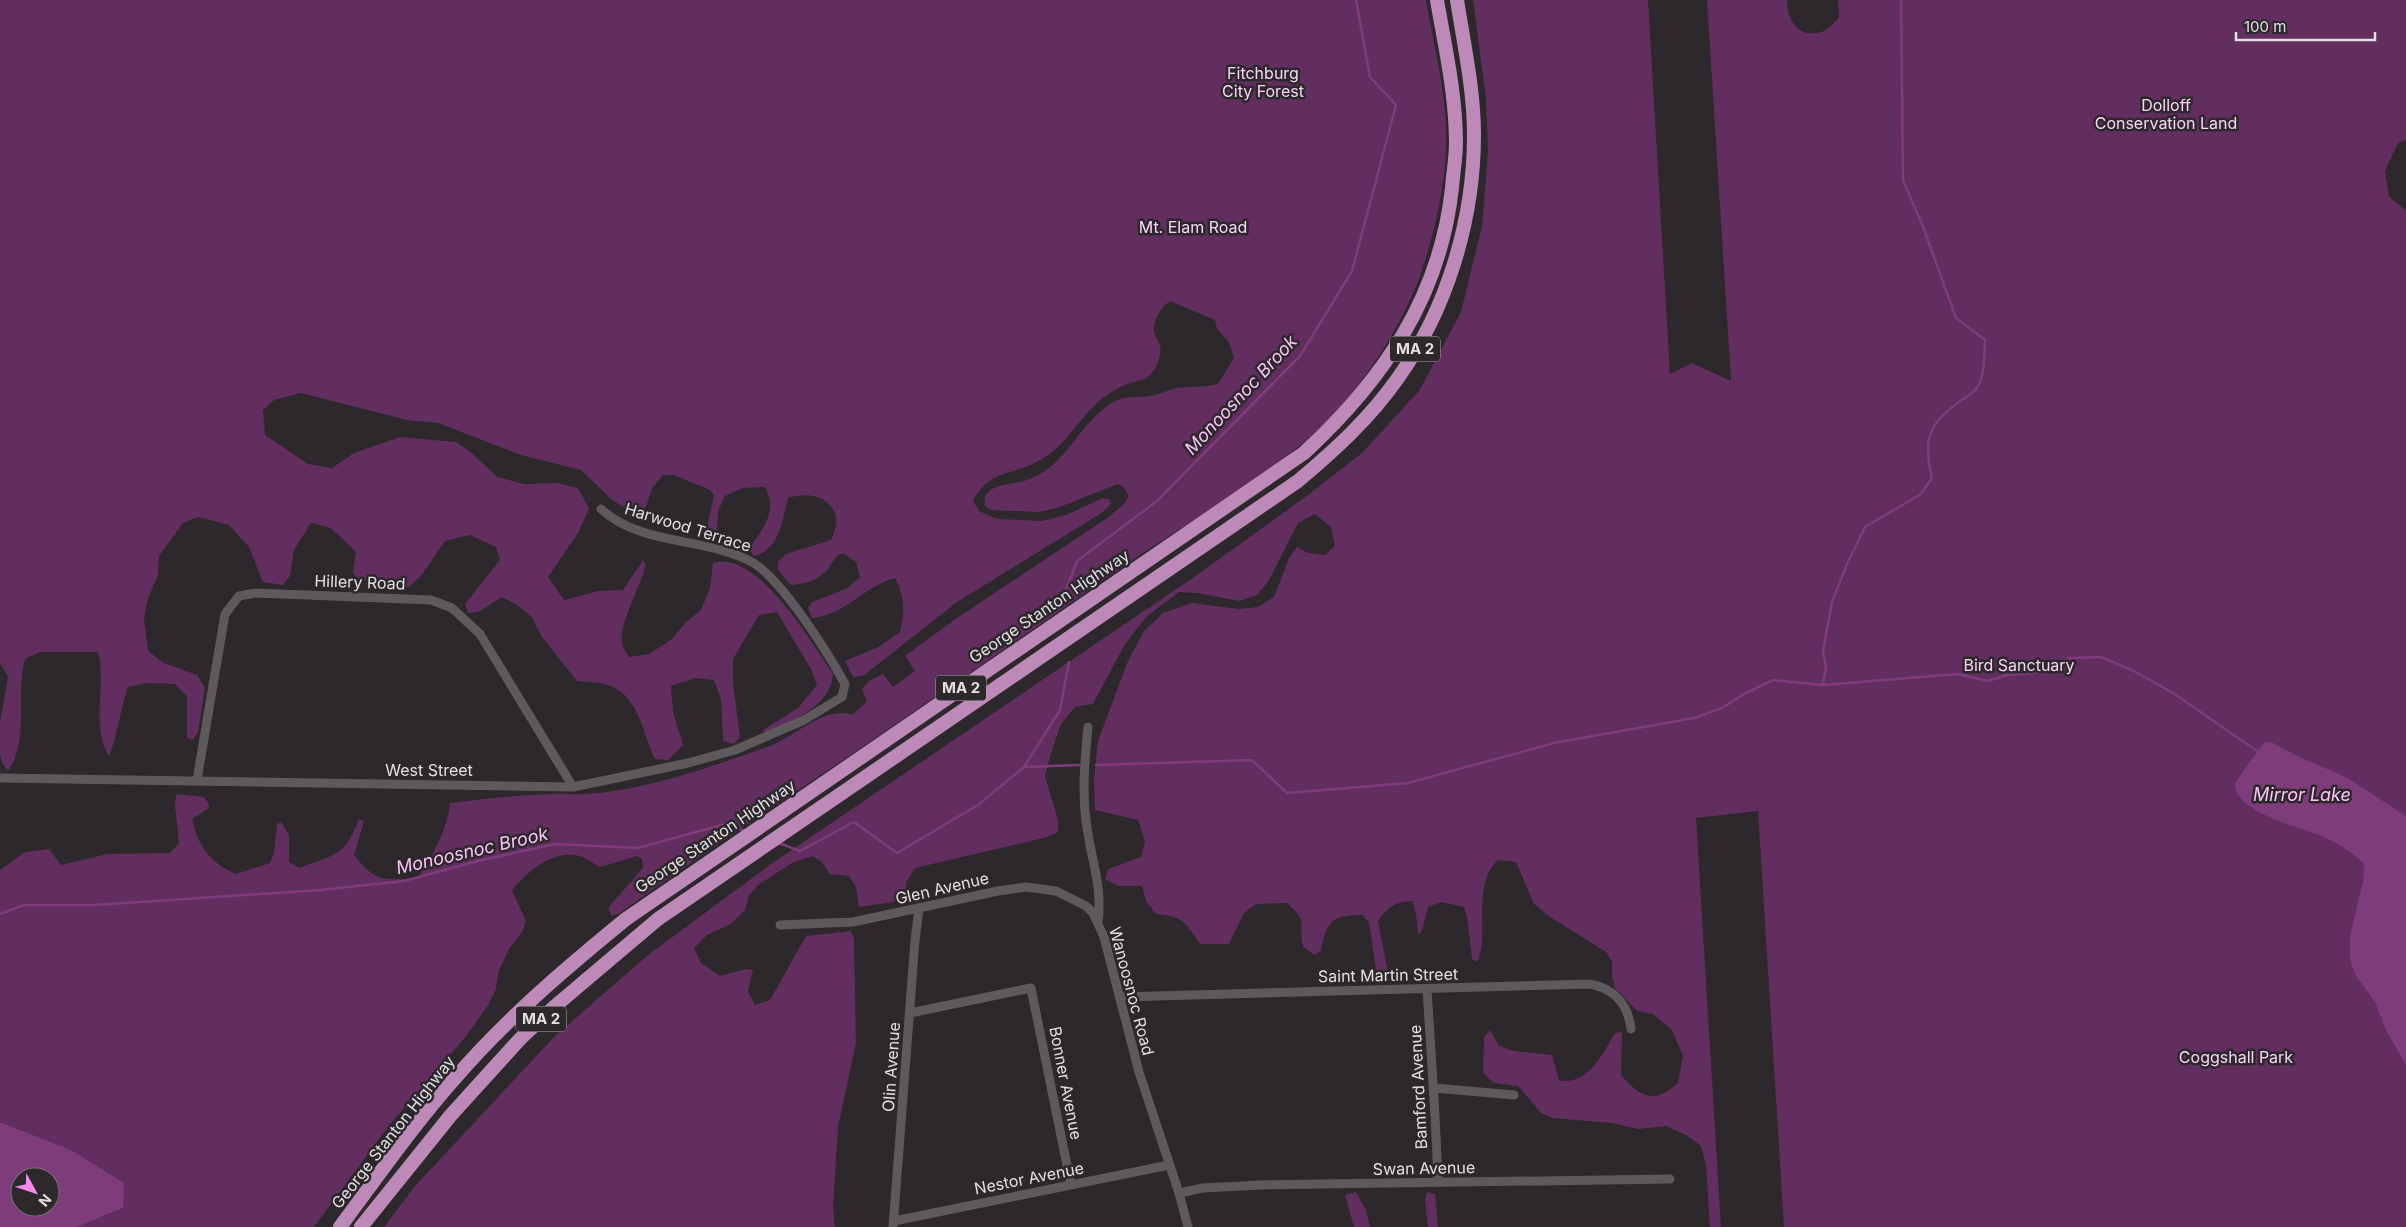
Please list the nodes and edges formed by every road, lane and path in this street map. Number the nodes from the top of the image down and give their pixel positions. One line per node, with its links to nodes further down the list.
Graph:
1 (1437, 0): 24 (highway, George Stanton Highway / MA 2)
2 (1457, 0): 25 (highway, George Stanton Highway / MA 2)
3 (601, 509): 4 (street, Harwood Terrace)
4 (842, 697): 8 (street, West Street)
5 (1088, 727): 10 (street, Wanoosnoc Road)
6 (0, 778): 7 (street, West Street)
7 (197, 780): 8 (street, West Street); 8 (street, Hillery Road)
8 (573, 787)
9 (920, 909): 10 (street, Glen Avenue); 11 (street, Glen Avenue); 14 (street, Olin Avenue)
10 (1098, 923): 13 (street, Wanoosnoc Road)
11 (780, 925)
12 (1427, 989): 13 (street, Saint Martin Street); 15 (street, Saint Martin Street); 16 (street, Bamford Avenue)
13 (1120, 997): 18 (street, Wanoosnoc Road)
14 (910, 1012): 21 (street, Bonner Avenue); 23 (street, Olin Avenue)
15 (1631, 1029)
16 (1434, 1088): 17 (street); 20 (street, Bamford Avenue)
17 (1514, 1095)
18 (1169, 1164): 21 (street, Nestor Avenue); 22 (street, Wanoosnoc Road)
19 (1670, 1179): 20 (street, Swan Avenue)
20 (1438, 1183): 22 (street, Swan Avenue)
21 (1071, 1185): 23 (street, Nestor Avenue)
22 (1179, 1193): 26 (street, Wanoosnoc Road)
23 (894, 1224)
24 (340, 1227)
25 (361, 1227)
26 (1188, 1227)

